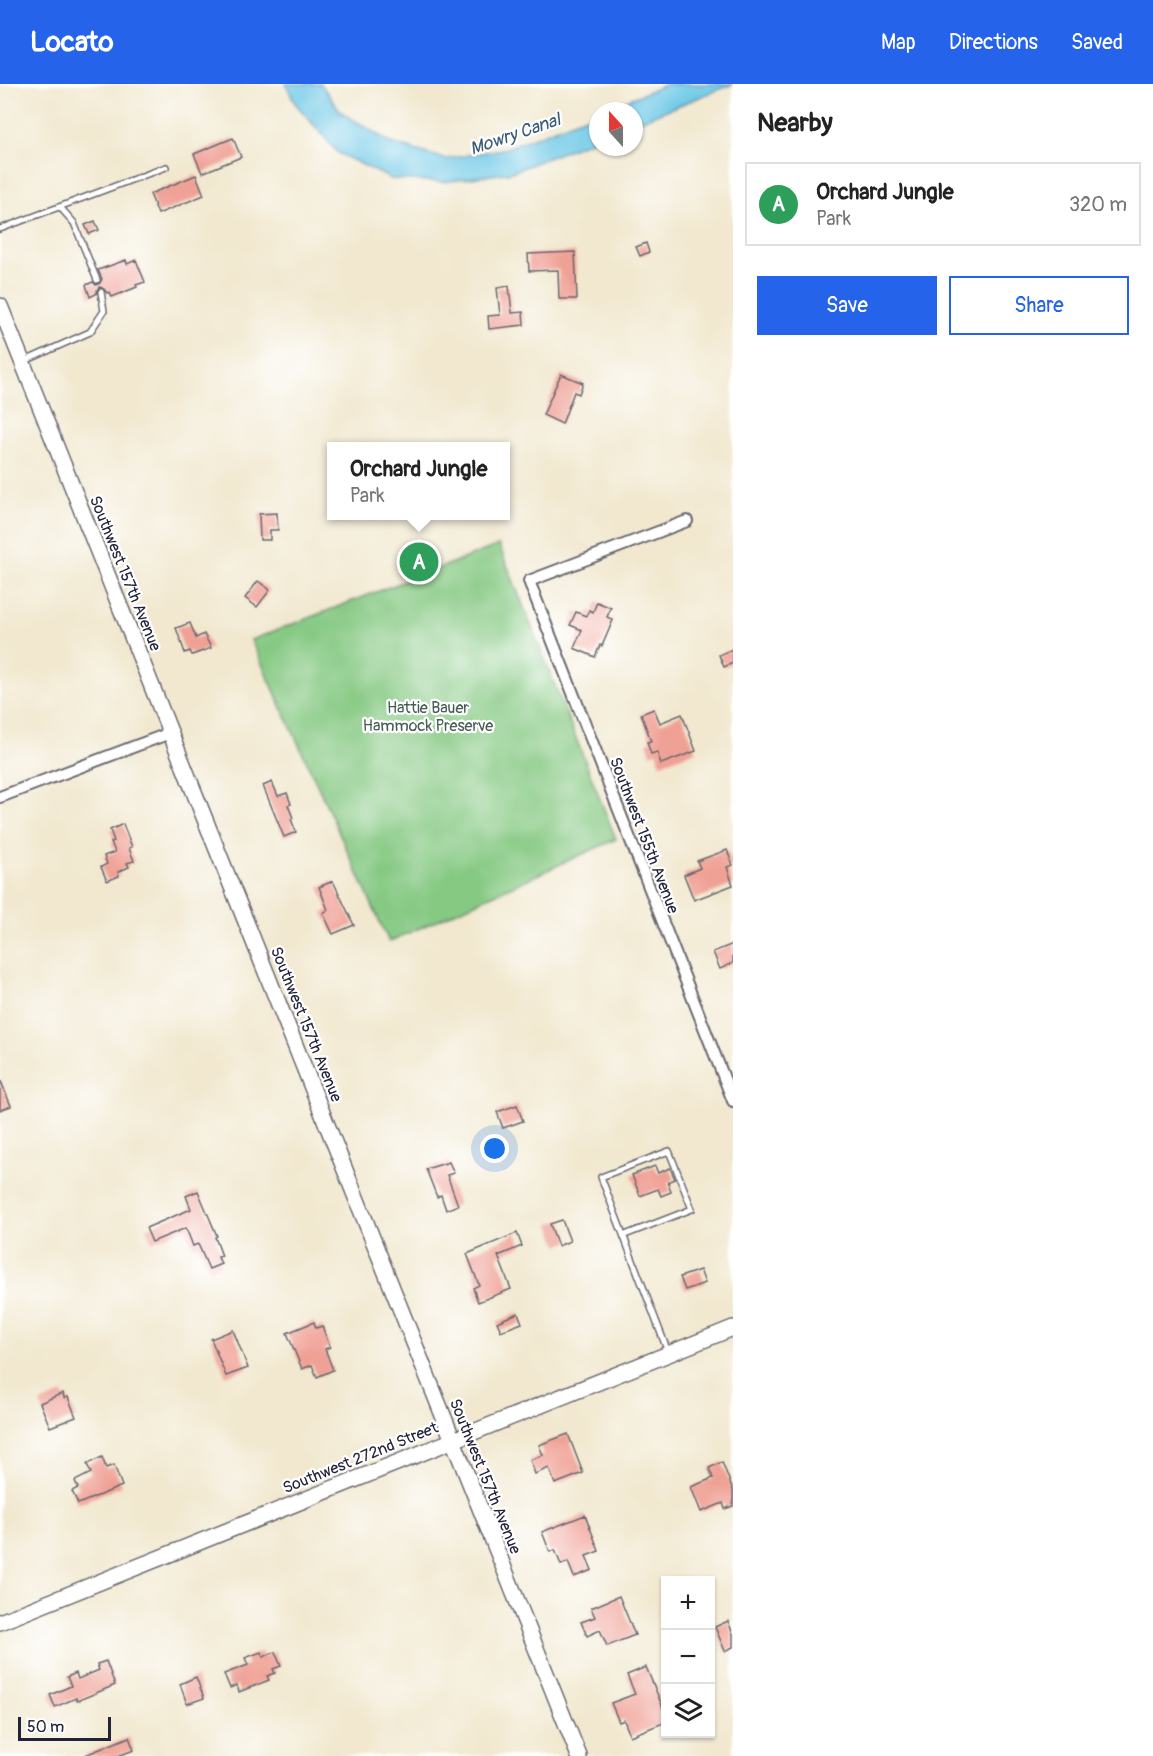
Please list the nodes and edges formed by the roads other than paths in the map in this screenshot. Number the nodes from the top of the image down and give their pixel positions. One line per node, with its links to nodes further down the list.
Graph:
1 (166, 167): 2 (lane)
2 (60, 207): 3 (lane); 4 (lane)
3 (0, 229)
4 (97, 280)
5 (101, 292): 7 (lane)
6 (0, 306): 7 (street, Southwest 157th Avenue)
7 (22, 362): 9 (street, Southwest 157th Avenue)
8 (687, 521): 11 (street, Southwest 155th Avenue)
9 (170, 733): 10 (street); 15 (street, Southwest 157th Avenue)
10 (0, 796)
11 (733, 1101)
12 (625, 1235): 12 (lane); 14 (lane)
13 (733, 1328): 14 (street, Southwest 272nd Street)
14 (669, 1354): 15 (street, Southwest 272nd Street)
15 (452, 1440): 16 (street, Southwest 272nd Street); 17 (street, Southwest 157th Avenue)
16 (0, 1622)
17 (579, 1756)

